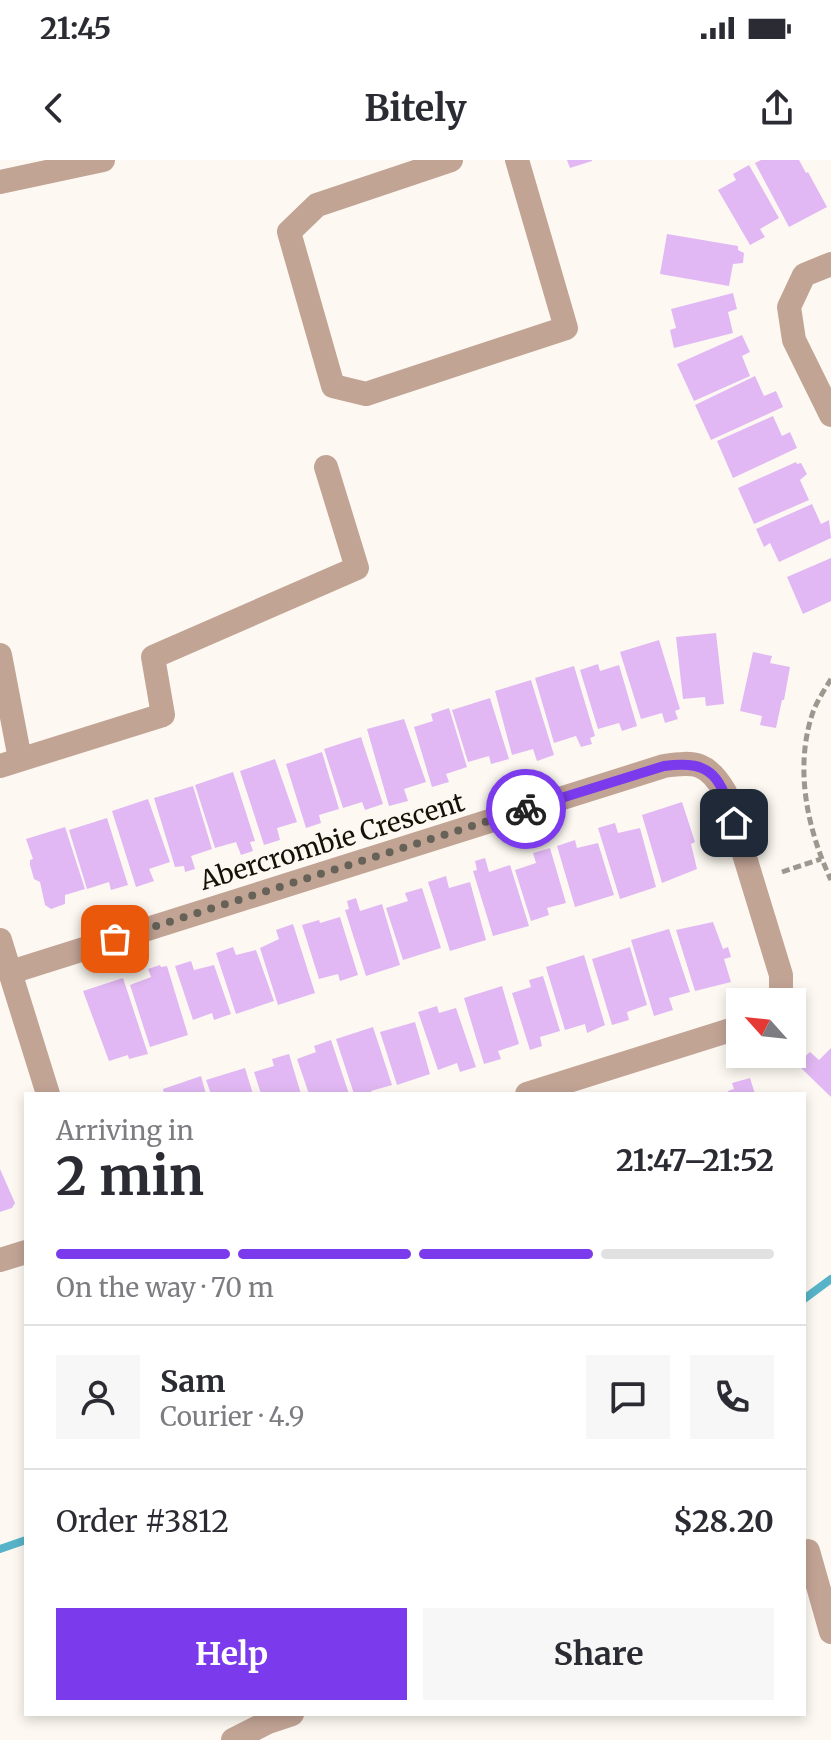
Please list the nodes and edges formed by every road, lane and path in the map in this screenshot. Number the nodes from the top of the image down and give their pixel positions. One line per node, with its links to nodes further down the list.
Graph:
1 (103, 160): 4 (street)
2 (451, 160): 3 (street)
3 (517, 160)
4 (0, 182)
5 (831, 264): 6 (street)
6 (831, 415)
7 (326, 467): 10 (street)
8 (0, 655): 10 (street)
9 (831, 679): 11 (path)
10 (10, 763)
11 (821, 859): 12 (path); 13 (path)
12 (782, 872)
13 (831, 880)
14 (0, 940): 15 (street)
15 (11, 972): 16 (street, Abercrombie Crescent); 18 (street)
16 (781, 988)
17 (726, 1031): 19 (street)
18 (47, 1092)
19 (533, 1092)
20 (24, 1253): 21 (street)
21 (0, 1260)
22 (814, 1550): 23 (street)
23 (831, 1632)
24 (288, 1716): 25 (street)
25 (270, 1725): 26 (street)
26 (233, 1740)

